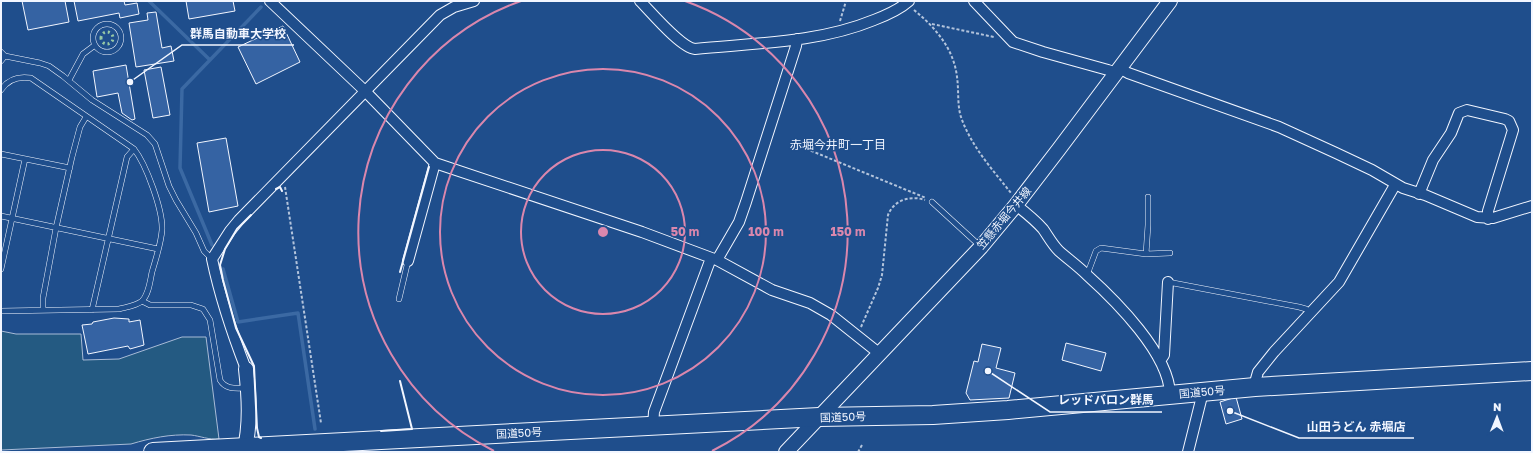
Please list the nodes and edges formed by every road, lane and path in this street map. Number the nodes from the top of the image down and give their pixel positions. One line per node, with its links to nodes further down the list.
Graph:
1 (270, 1): 19 (street)
2 (474, 1): 19 (street)
3 (640, 1): 10 (street)
4 (846, 1): 9 (path)
5 (974, 1): 11 (street)
6 (1170, 1): 16 (main road, 笠懸赤堀今井線)
7 (907, 2): 8 (path); 9 (street)
8 (930, 24): 11 (path); 32 (path)
9 (837, 32): 10 (street)
10 (796, 39): 44 (street)
11 (1009, 39): 16 (street)
12 (95, 45): 12 (lane); 17 (lane)
13 (1, 52): 14 (lane)
14 (5, 56): 15 (lane); 17 (lane)
15 (1, 61)
16 (1118, 71): 28 (street); 32 (main road, 笠懸赤堀今井線)
17 (68, 80): 43 (lane)
18 (1, 90): 20 (lane)
19 (365, 91): 25 (street); 27 (street)
20 (86, 116): 22 (lane); 26 (lane)
21 (797, 145): 31 (path)
22 (134, 149): 38 (lane); 40 (lane)
23 (1, 154): 24 (lane)
24 (25, 159): 26 (lane); 35 (lane)
25 (435, 163): 44 (street); 45 (street)
26 (70, 168): 37 (lane)
27 (281, 179): 43 (street); 65 (path)
28 (1395, 185): 29 (street); 54 (street)
29 (1419, 194): 36 (street); 36 (street)
30 (1148, 197): 41 (lane)
31 (932, 202): 39 (lane); 55 (path)
32 (1017, 203): 39 (main road, 笠懸赤堀今井線); 47 (street)
33 (1532, 206): 36 (street)
34 (1, 216): 35 (lane)
35 (13, 218): 37 (lane); 46 (lane)
36 (1488, 219)
37 (56, 228): 38 (lane); 51 (lane)
38 (108, 238): 40 (lane); 52 (lane)
39 (981, 247): 56 (main road, 笠懸赤堀今井線)
40 (158, 249): 50 (lane)
41 (1146, 254): 42 (lane); 47 (lane)
42 (1170, 254)
43 (212, 259): 58 (street)
44 (714, 259): 55 (street); 66 (street)
45 (408, 261): 49 (lane)
46 (1, 269)
47 (1087, 275): 57 (street)
48 (1168, 282): 54 (lane); 57 (street)
49 (399, 299)
50 (142, 300): 52 (lane); 60 (lane)
51 (43, 310): 52 (lane); 53 (lane)
52 (92, 310)
53 (1, 311)
54 (1310, 312): 61 (street)
55 (856, 335): 56 (street)
56 (880, 354): 64 (main road, 笠懸赤堀今井線)
57 (1160, 361): 63 (street)
58 (246, 369): 60 (main road)
59 (1532, 371): 61 (highway, 国道50号)
60 (248, 387): 68 (main road)
61 (1255, 387): 62 (highway, 国道50号)
62 (1203, 392): 63 (highway, 国道50号); 72 (street)
63 (1170, 394): 64 (highway, 国道50号)
64 (819, 417): 66 (highway, 国道50号); 70 (main road, 笠懸赤堀今井線)
65 (321, 423)
66 (653, 426): 68 (highway, 国道50号)
67 (862, 445): 71 (path)
68 (245, 450): 69 (highway, 国道50号)
69 (153, 452)
70 (786, 452)
71 (858, 452)
72 (1188, 452)

